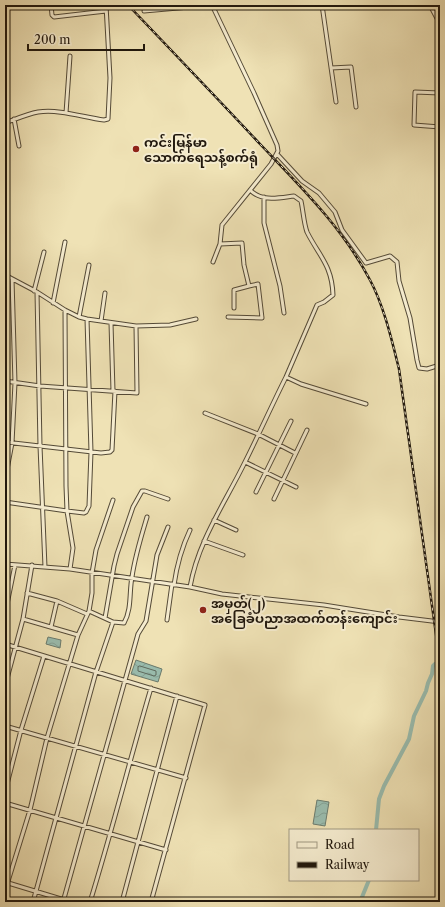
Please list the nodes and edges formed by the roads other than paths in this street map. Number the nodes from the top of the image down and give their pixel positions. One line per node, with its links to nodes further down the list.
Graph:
1 (51, 5): 6 (street)
2 (106, 5): 6 (street)
3 (212, 5): 7 (street); 20 (street)
4 (322, 5): 10 (street)
5 (430, 5): 8 (street)
6 (106, 10): 15 (street)
7 (144, 11)
8 (440, 24)
9 (70, 56): 15 (street)
10 (331, 68): 12 (street); 13 (street)
11 (440, 93): 18 (street)
12 (336, 102)
13 (356, 107)
14 (440, 107): 18 (street)
15 (66, 113): 16 (street)
16 (14, 119): 17 (street); 19 (street)
17 (5, 123)
18 (440, 127)
19 (19, 146)
20 (277, 154): 21 (street); 44 (street)
21 (250, 190): 22 (street); 24 (street)
22 (264, 197): 36 (street); 45 (street)
23 (65, 242): 33 (street)
24 (220, 244): 26 (street); 30 (street)
25 (44, 252): 31 (street)
26 (213, 262)
27 (89, 264): 37 (street)
28 (5, 276): 29 (street)
29 (12, 279): 31 (street); 47 (street)
30 (249, 286): 34 (street); 38 (street)
31 (36, 291): 33 (street); 48 (street)
32 (106, 293): 41 (street)
33 (53, 303): 35 (street)
34 (234, 308)
35 (64, 310): 37 (street); 49 (street)
36 (284, 313)
37 (79, 317): 39 (street)
38 (228, 317)
39 (87, 319): 41 (street); 50 (street)
40 (196, 319): 43 (street)
41 (101, 321): 42 (street)
42 (111, 323): 43 (street); 51 (street)
43 (136, 326): 51 (street)
44 (440, 365)
45 (286, 377): 52 (street); 56 (street)
46 (5, 381): 47 (street)
47 (15, 383): 48 (street); 58 (street)
48 (40, 386): 49 (street); 60 (street)
49 (65, 387): 50 (street); 61 (street)
50 (90, 390): 51 (street); 62 (street)
51 (114, 391): 62 (street)
52 (366, 404)
53 (205, 413): 56 (street)
54 (291, 421): 59 (street)
55 (307, 430): 63 (street)
56 (258, 434): 59 (street); 64 (street)
57 (5, 442): 58 (street)
58 (12, 443): 60 (street); 66 (street)
59 (279, 444): 63 (street); 65 (street)
60 (40, 446): 61 (street); 74 (street)
61 (66, 449): 62 (street); 75 (street)
62 (91, 452): 75 (street)
63 (295, 453): 67 (street)
64 (245, 462): 65 (street); 77 (street)
65 (266, 471): 67 (street); 69 (street)
66 (5, 480)
67 (283, 480): 68 (street); 72 (street)
68 (296, 487)
69 (256, 492)
70 (168, 499): 89 (street)
71 (113, 500): 88 (street)
72 (274, 500)
73 (5, 502): 74 (street)
74 (43, 507): 75 (street); 86 (street)
75 (67, 511): 87 (street)
76 (147, 517): 90 (street)
77 (214, 520): 80 (street); 81 (street)
78 (168, 526): 91 (street)
79 (190, 530): 92 (street)
80 (236, 530)
81 (204, 541): 82 (street); 93 (street)
82 (243, 555)
83 (5, 564): 84 (street)
84 (15, 565): 85 (street); 97 (street)
85 (32, 566): 86 (street); 94 (street)
86 (45, 567): 87 (street)
87 (70, 569): 88 (street)
88 (92, 572): 89 (street); 96 (street)
89 (113, 576): 90 (street); 98 (street)
90 (131, 579): 91 (street); 101 (street)
91 (152, 582): 92 (street); 110 (street)
92 (173, 585): 93 (street); 100 (street)
93 (190, 587): 102 (street)
94 (27, 593): 95 (street); 99 (street)
95 (57, 601): 96 (street); 103 (street)
96 (88, 613): 98 (street); 104 (street)
97 (5, 614)
98 (105, 618): 101 (street)
99 (23, 619): 103 (street); 106 (street)
100 (167, 620)
101 (113, 622): 109 (street)
102 (440, 622)
103 (50, 627): 104 (street)
104 (78, 635): 108 (street)
105 (5, 644): 106 (street)
106 (16, 647): 107 (street); 111 (street)
107 (44, 656): 108 (street); 115 (street)
108 (70, 663): 109 (street); 116 (street)
109 (96, 672): 110 (street); 117 (street)
110 (124, 680): 112 (street); 118 (street)
111 (5, 686)
112 (151, 688): 113 (street); 119 (street)
113 (178, 696): 120 (street); 121 (street)
114 (5, 726): 115 (street)
115 (21, 730): 116 (street); 122 (street)
116 (48, 738): 117 (street); 124 (street)
117 (76, 747): 118 (street); 125 (street)
118 (103, 755): 119 (street); 126 (street)
119 (129, 762): 120 (street); 127 (street)
120 (157, 770): 121 (street); 128 (street)
121 (186, 778): 129 (street)
122 (5, 792)
123 (5, 803): 124 (street)
124 (30, 810): 125 (street); 130 (street)
125 (57, 818): 126 (street); 132 (street)
126 (84, 826): 127 (street); 133 (street)
127 (111, 834): 128 (street); 136 (street)
128 (137, 842): 129 (street); 137 (street)
129 (166, 850): 138 (street)
130 (6, 883): 131 (street); 132 (street)
131 (5, 891)
132 (36, 892): 133 (street); 134 (street)
133 (63, 901): 135 (street)
134 (33, 902)
135 (71, 902)
136 (90, 902)
137 (122, 902)
138 (151, 902)

